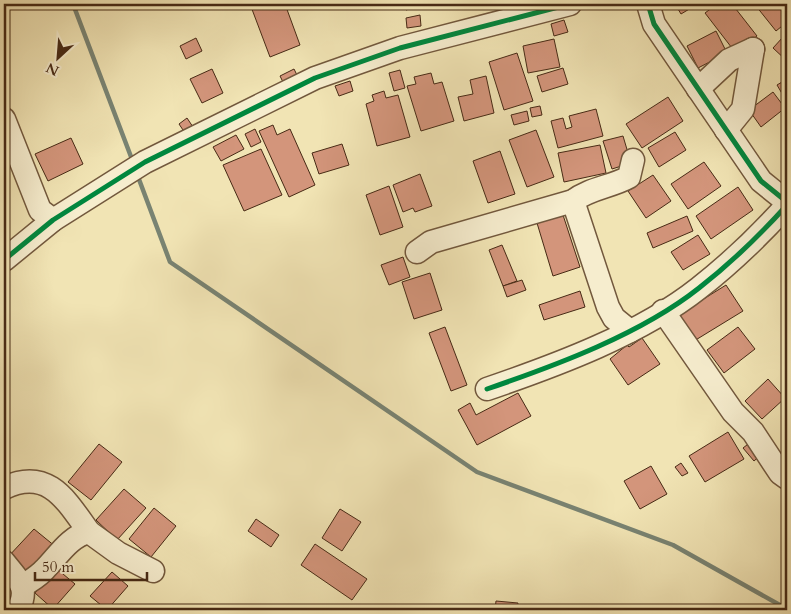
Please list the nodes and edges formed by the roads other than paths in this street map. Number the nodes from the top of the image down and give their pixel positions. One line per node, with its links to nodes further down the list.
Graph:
1 (570, 4): 9 (street)
2 (648, 4): 3 (street)
3 (698, 89): 5 (street); 5 (street)
4 (4, 120): 9 (street)
5 (726, 130): 8 (street)
6 (634, 160): 7 (street)
7 (573, 201): 10 (street); 13 (street)
8 (787, 204): 12 (street)
9 (53, 220): 11 (street)
10 (417, 252)
11 (4, 260)
12 (663, 311): 13 (street); 15 (street)
13 (630, 331): 14 (street)
14 (487, 389)
15 (787, 478)
16 (4, 488): 17 (street)
17 (89, 532): 19 (street); 20 (street)
18 (4, 562): 20 (street)
19 (153, 571)
20 (23, 586): 21 (street)
21 (18, 610)

